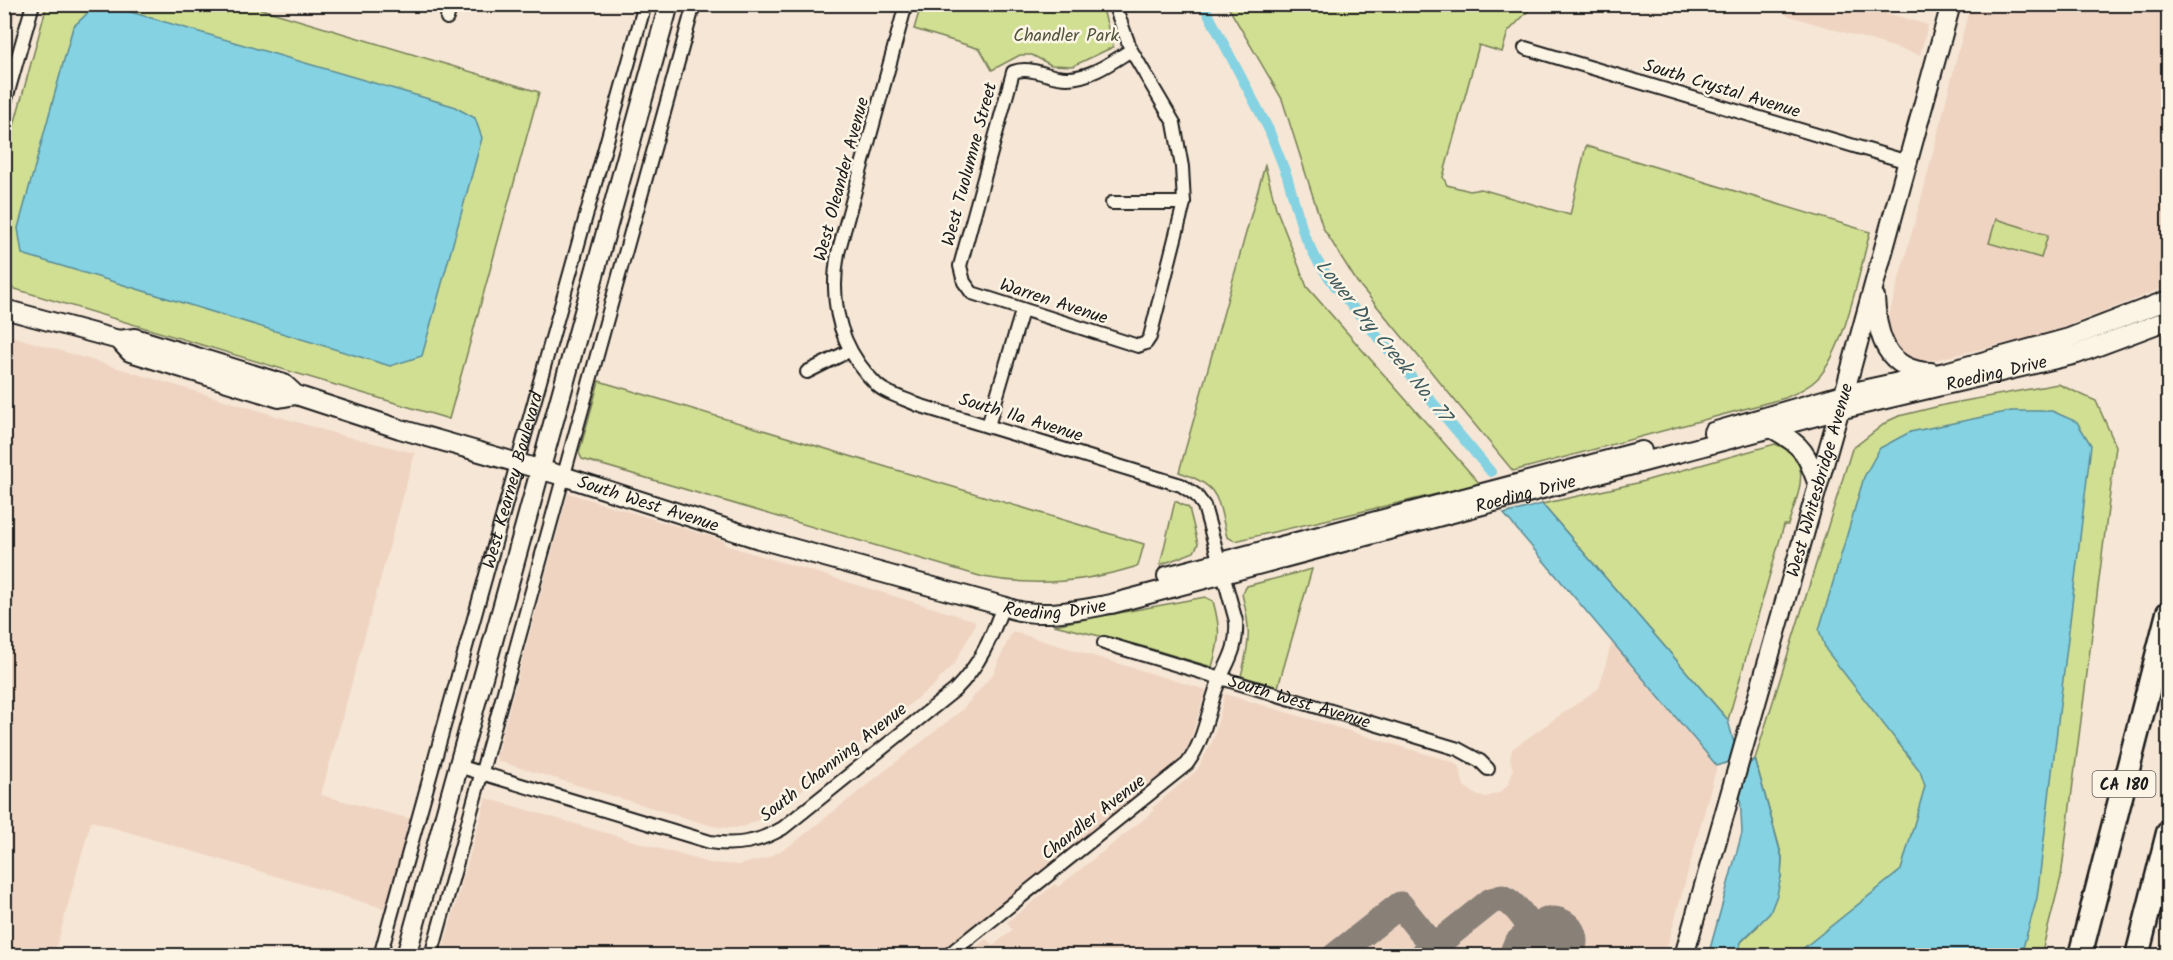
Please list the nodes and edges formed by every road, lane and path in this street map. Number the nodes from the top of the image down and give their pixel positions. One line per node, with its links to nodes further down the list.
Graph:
1 (33, 4): 12 (street)
2 (451, 4): 9 (street)
3 (645, 4): 28 (street, West Kearney Boulevard)
4 (669, 4): 29 (street, West Kearney Boulevard)
5 (694, 4): 30 (street)
6 (906, 4): 22 (street, West Oleander Avenue)
7 (1114, 4): 11 (street)
8 (1951, 4): 13 (street, West Whitesbridge Avenue)
9 (447, 18)
10 (1525, 48): 13 (street, South Crystal Avenue)
11 (1131, 50): 15 (street); 16 (street, West Tuolumne Street)
12 (4, 106)
13 (1908, 162): 17 (street, West Whitesbridge Avenue)
14 (1112, 203): 15 (street)
15 (1184, 203): 20 (street, Warren Avenue)
16 (960, 266): 20 (street, Warren Avenue)
17 (1875, 282): 24 (street); 25 (street, West Whitesbridge Avenue)
18 (2169, 300): 24 (street, Roeding Drive)
19 (4, 309): 28 (street, South West Avenue)
20 (1022, 311): 26 (street)
21 (2169, 320): 25 (street, Roeding Drive)
22 (849, 351): 23 (street); 26 (street, South Ila Avenue)
23 (807, 372)
24 (1945, 372): 25 (street, Roeding Drive)
25 (1841, 402): 27 (street, Roeding Drive); 31 (street, West Whitesbridge Avenue); 33 (street, Roeding Drive)
26 (988, 426): 32 (street, South Ila Avenue)
27 (1773, 429): 31 (street); 33 (street, Roeding Drive)
28 (517, 464): 29 (street, South West Avenue); 44 (street, West Kearney Boulevard)
29 (541, 470): 30 (street, South West Avenue); 38 (street, West Kearney Boulevard)
30 (563, 476): 34 (street, South West Avenue); 40 (street)
31 (1818, 485): 48 (street, West Whitesbridge Avenue)
32 (1196, 495): 33 (street, Chandler Avenue)
33 (1221, 569): 34 (street, Roeding Drive); 37 (street, Chandler Avenue)
34 (1003, 606): 40 (street, South Channing Avenue)
35 (2169, 613): 49 (highway, CA 180)
36 (1104, 643): 37 (street, South West Avenue)
37 (1222, 678): 39 (street, South West Avenue); 47 (street, Chandler Avenue)
38 (458, 766): 40 (street, South Channing Avenue); 45 (street, West Kearney Boulevard)
39 (1488, 770)
40 (481, 773): 46 (street)
41 (2169, 833): 50 (highway)
42 (4, 954): 43 (street)
43 (10, 956)
44 (380, 956)
45 (406, 956)
46 (430, 956)
47 (947, 956)
48 (1684, 956)
49 (2080, 956)
50 (2137, 956)

